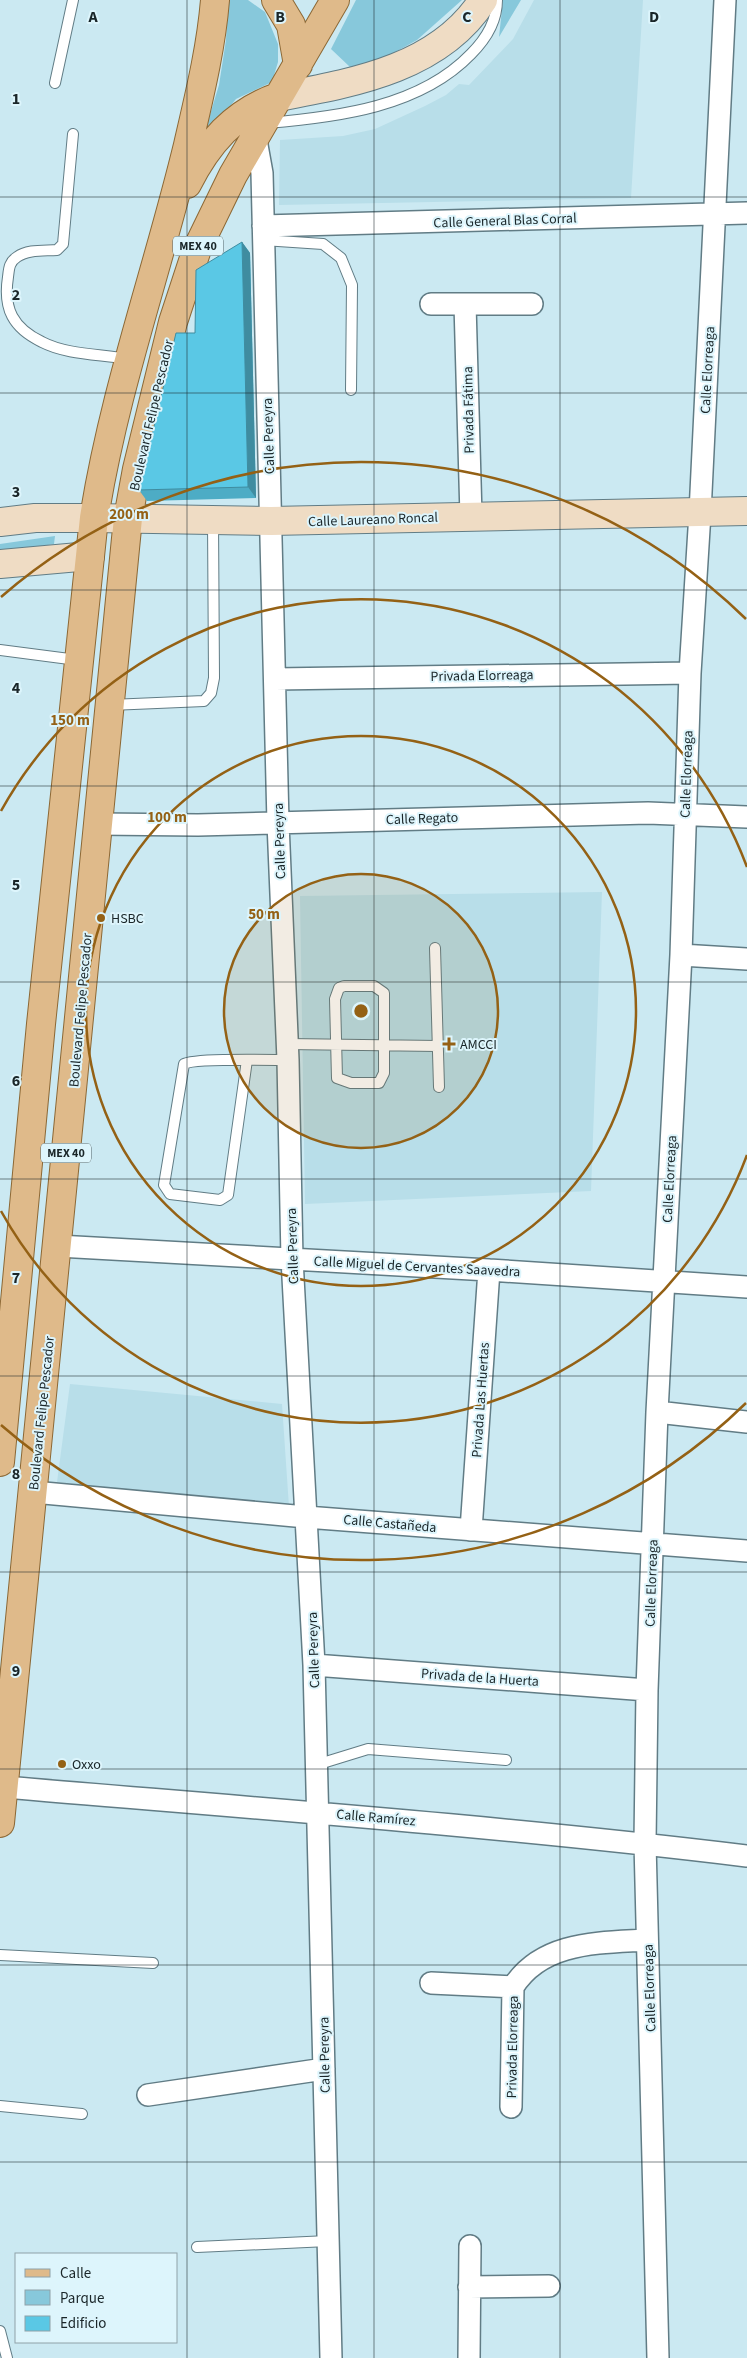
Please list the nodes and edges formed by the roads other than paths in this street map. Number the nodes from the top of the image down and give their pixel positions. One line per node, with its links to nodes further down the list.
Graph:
1 (73, 0): 9 (lane)
2 (215, 0): 15 (main road, MEX 40)
3 (276, 0): 8 (main road)
4 (335, 0): 8 (main road, Boulevard Felipe Pescador / MEX 40)
5 (483, 0): 10 (street)
6 (496, 0): 11 (lane)
7 (725, 0): 14 (street, Calle Elorreaga)
8 (298, 65): 10 (main road, Boulevard Felipe Pescador / MEX 40)
9 (55, 83)
10 (278, 98): 11 (main road, Boulevard Felipe Pescador / MEX 40); 15 (main road)
11 (258, 129): 16 (street, Calle Pereyra); 26 (main road, Boulevard Felipe Pescador / MEX 40)
12 (72, 134): 20 (lane)
13 (747, 213): 14 (street, Calle General Blas Corral)
14 (714, 214): 16 (street, Calle General Blas Corral); 23 (street, Calle Elorreaga)
15 (170, 219): 20 (main road, MEX 40)
16 (263, 233): 21 (lane); 28 (street, Calle Pereyra)
17 (431, 304): 18 (street)
18 (465, 304): 19 (street); 24 (street, Privada Fátima)
19 (532, 304)
20 (128, 358): 25 (main road, MEX 40)
21 (351, 390)
22 (747, 511): 23 (street, Calle Laureano Roncal)
23 (700, 512): 24 (street, Calle Laureano Roncal); 34 (street, Calle Elorreaga)
24 (471, 516): 28 (street, Calle Laureano Roncal)
25 (94, 518): 26 (street, Calle Laureano Roncal); 29 (street, Calle Laureano Roncal); 30 (main road, MEX 40)
26 (128, 518): 27 (street, Calle Laureano Roncal); 36 (main road, Boulevard Felipe Pescador / MEX 40)
27 (213, 519): 28 (street, Calle Laureano Roncal); 36 (lane)
28 (271, 521): 35 (street, Calle Pereyra)
29 (0, 522)
30 (90, 556): 31 (street); 33 (main road, MEX 40)
31 (0, 564)
32 (0, 650): 33 (lane)
33 (78, 660): 57 (main road, MEX 40)
34 (690, 673): 35 (street, Privada Elorreaga); 37 (street, Calle Elorreaga)
35 (275, 679): 39 (street, Calle Pereyra)
36 (109, 705): 40 (main road, Boulevard Felipe Pescador / MEX 40)
37 (685, 814): 38 (street, Calle Regato); 39 (street, Calle Regato); 42 (street, Calle Elorreaga)
38 (747, 817)
39 (278, 823): 40 (street, Calle Regato); 47 (street, Calle Pereyra)
40 (97, 824): 50 (main road, Boulevard Felipe Pescador / MEX 40)
41 (435, 948): 46 (lane)
42 (681, 955): 43 (street); 53 (street, Calle Elorreaga)
43 (747, 959)
44 (335, 1045): 45 (lane); 45 (lane); 45 (lane); 47 (lane)
45 (385, 1045): 46 (lane)
46 (438, 1046): 49 (lane)
47 (288, 1052): 48 (lane); 51 (street, Calle Pereyra)
48 (247, 1060): 48 (lane)
49 (439, 1087)
50 (58, 1246): 51 (street, Calle Miguel de Cervantes Saavedra); 58 (main road, Boulevard Felipe Pescador / MEX 40)
51 (292, 1259): 52 (street, Calle Miguel de Cervantes Saavedra); 59 (street, Calle Pereyra)
52 (489, 1270): 53 (street, Calle Miguel de Cervantes Saavedra); 60 (street, Privada Las Huertas)
53 (664, 1281): 54 (street, Calle Miguel de Cervantes Saavedra); 55 (street, Calle Elorreaga)
54 (747, 1287)
55 (657, 1412): 56 (street); 61 (street, Calle Elorreaga)
56 (747, 1422)
57 (0, 1462)
58 (33, 1492): 59 (street, Calle Castañeda); 67 (main road, Boulevard Felipe Pescador / MEX 40)
59 (306, 1517): 60 (street, Calle Castañeda); 63 (street, Calle Pereyra)
60 (471, 1530): 61 (street, Calle Castañeda)
61 (653, 1545): 62 (street, Calle Castañeda); 64 (street, Calle Elorreaga)
62 (747, 1551)
63 (314, 1664): 64 (street, Privada de la Huerta); 66 (street, Calle Pereyra)
64 (647, 1690): 70 (street, Calle Elorreaga)
65 (506, 1760): 66 (lane)
66 (316, 1765): 68 (street, Calle Pereyra)
67 (2, 1787): 68 (street, Calle Ramírez); 69 (main road, Boulevard Felipe Pescador / MEX 40)
68 (318, 1812): 70 (street, Calle Ramírez); 77 (street, Calle Pereyra)
69 (0, 1823)
70 (645, 1843): 71 (street, Calle Ramírez); 72 (street, Calle Elorreaga)
71 (747, 1856)
72 (648, 1940): 76 (street, Privada Elorreaga); 91 (street, Calle Elorreaga)
73 (0, 1954): 74 (lane)
74 (153, 1963)
75 (431, 1983): 76 (street, Privada Elorreaga)
76 (513, 1987): 80 (street, Privada Elorreaga)
77 (324, 2069): 78 (street); 82 (street, Calle Pereyra)
78 (148, 2095)
79 (0, 2106): 81 (lane)
80 (511, 2107)
81 (82, 2114)
82 (328, 2241): 84 (lane); 89 (street, Calle Pereyra)
83 (470, 2246): 86 (street)
84 (197, 2247)
85 (549, 2286): 86 (street)
86 (469, 2287): 90 (street)
87 (0, 2332): 88 (lane)
88 (7, 2358)
89 (331, 2358)
90 (469, 2358)
91 (658, 2358)

